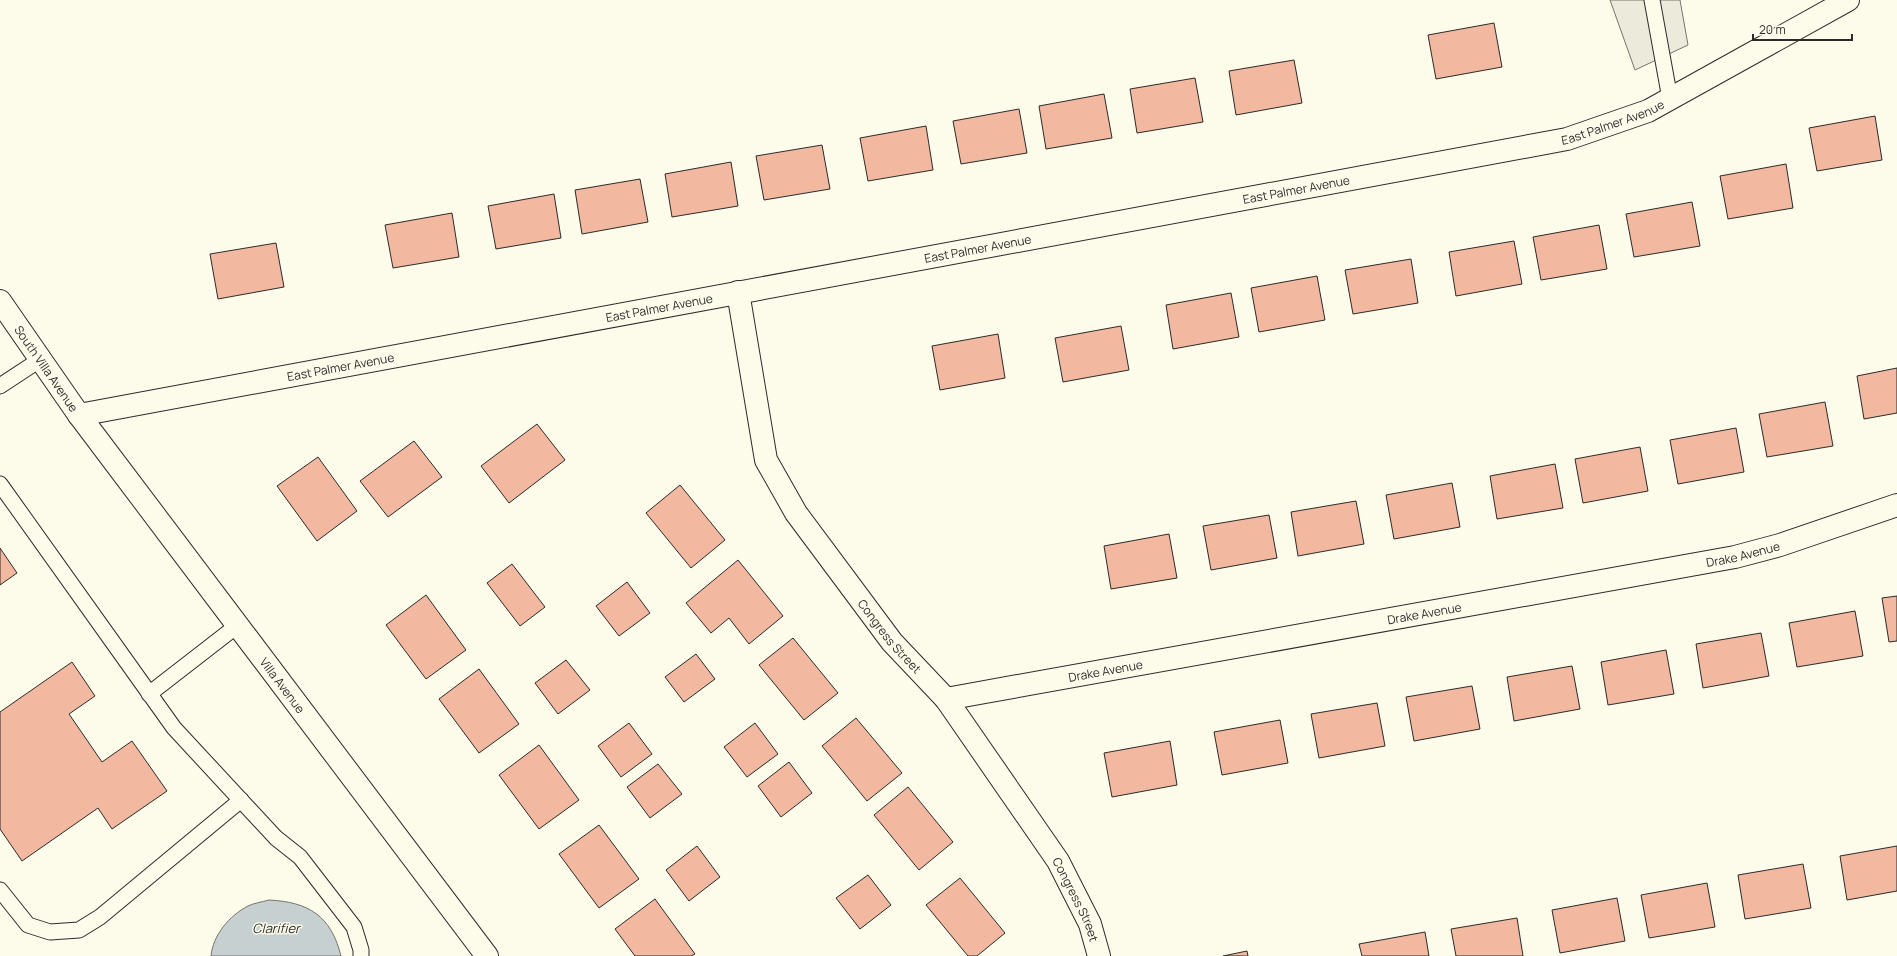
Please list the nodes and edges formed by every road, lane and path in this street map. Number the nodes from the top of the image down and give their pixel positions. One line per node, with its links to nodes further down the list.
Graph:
1 (1652, 0): 3 (lane)
2 (1848, 0): 3 (street, East Palmer Avenue)
3 (1670, 99): 4 (street, East Palmer Avenue)
4 (738, 292): 8 (street, East Palmer Avenue); 13 (street, Congress Street)
5 (0, 301): 6 (street, South Villa Avenue)
6 (41, 360): 7 (lane); 8 (street, South Villa Avenue)
7 (0, 386)
8 (79, 415): 11 (street, Villa Avenue)
9 (0, 484): 12 (lane)
10 (1897, 505): 13 (street, Drake Avenue)
11 (238, 625): 12 (lane); 17 (street, Villa Avenue)
12 (149, 694): 14 (lane)
13 (946, 699): 18 (street, Congress Street)
14 (241, 800): 15 (lane); 16 (lane)
15 (0, 890)
16 (361, 956)
17 (486, 956)
18 (1098, 956)

